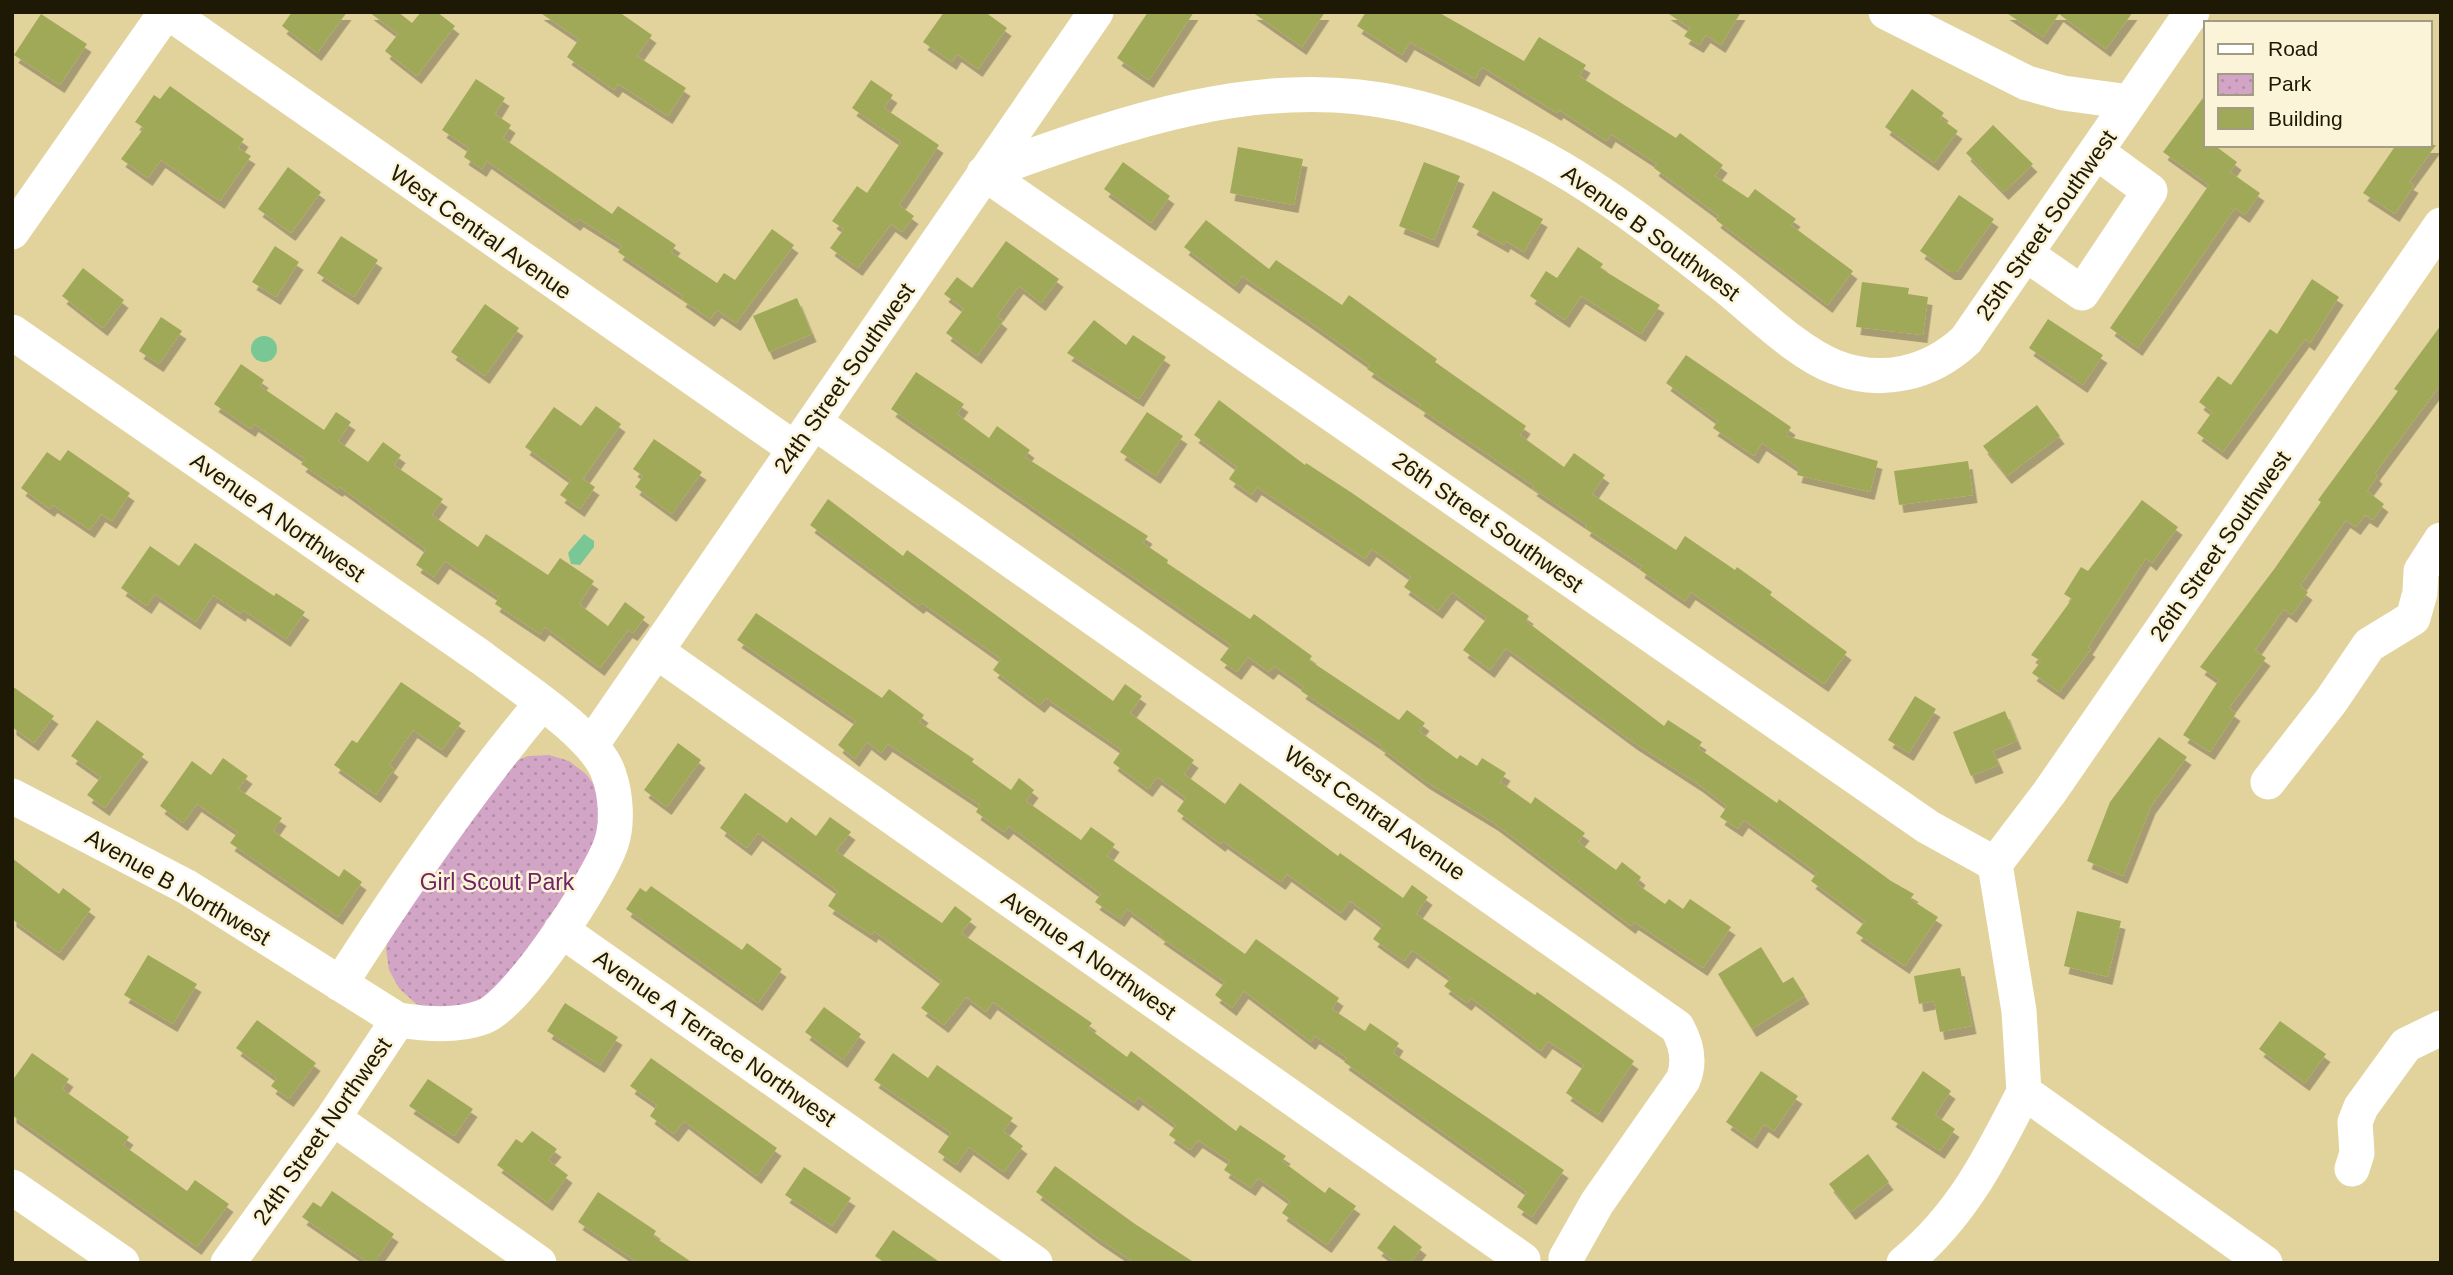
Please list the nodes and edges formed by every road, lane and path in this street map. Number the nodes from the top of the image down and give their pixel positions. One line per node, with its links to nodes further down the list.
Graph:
1 (167, 12): 11 (street); 15 (street, West Central Avenue)
2 (1096, 12): 5 (street, 24th Street Southwest)
3 (1886, 12): 6 (street)
4 (2192, 12): 6 (street, 25th Street Southwest)
5 (1037, 97): 7 (street); 9 (street, 24th Street Southwest)
6 (2130, 102): 8 (street, 25th Street Southwest)
7 (1072, 142): 9 (street, Avenue B Southwest); 14 (street, Avenue B Southwest)
8 (2098, 153): 12 (street, 25th Street Southwest); 12 (street)
9 (984, 173): 15 (street, 24th Street Southwest); 22 (street, 26th Street Southwest)
10 (2441, 225): 22 (street, 26th Street Southwest)
11 (12, 232)
12 (2026, 254): 14 (street, 25th Street Southwest)
13 (12, 332): 18 (street, Avenue A Northwest)
14 (1857, 373)
15 (804, 436): 17 (street, 24th Street Southwest); 33 (street, West Central Avenue)
16 (2441, 540): 20 (street)
17 (656, 650): 19 (street, 24th Street Southwest); 32 (street, Avenue A Northwest)
18 (541, 703): 19 (street); 24 (street)
19 (592, 744): 23 (street)
20 (2268, 782)
21 (12, 796): 24 (street, Avenue B Northwest)
22 (1995, 864): 27 (street)
23 (561, 930): 25 (street); 37 (street, Avenue A Terrace Northwest)
24 (340, 984): 25 (street, 24th Street Northwest)
25 (398, 1020): 28 (street, 24th Street Northwest)
26 (2441, 1028): 29 (street)
27 (2024, 1092): 31 (street); 38 (street)
28 (333, 1118): 35 (street, 24th Street Northwest); 36 (street)
29 (2352, 1169)
30 (12, 1186): 34 (street)
31 (2220, 1250): 39 (street)
32 (1522, 1261): 33 (street, West Central Avenue)
33 (1568, 1261)
34 (122, 1263)
35 (228, 1263)
36 (539, 1263)
37 (1035, 1263)
38 (1904, 1263)
39 (2265, 1263)

